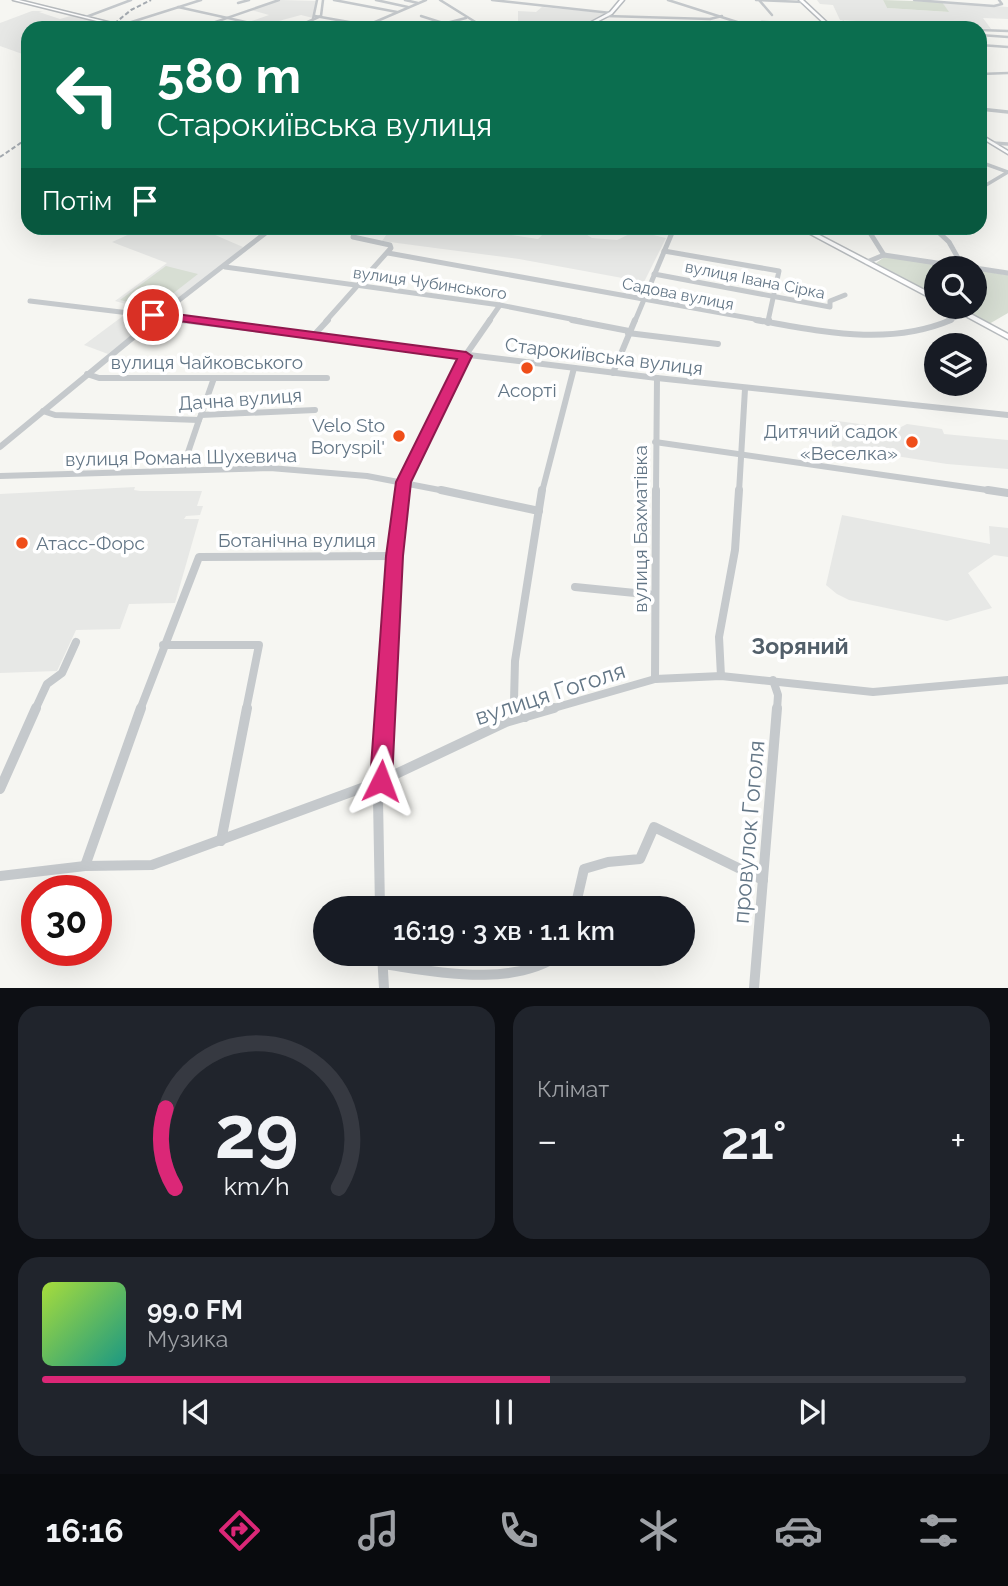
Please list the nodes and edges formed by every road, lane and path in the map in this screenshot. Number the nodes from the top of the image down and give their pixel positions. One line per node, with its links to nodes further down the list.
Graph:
1 (21, 0): 29 (highway)
2 (129, 0): 29 (street)
3 (201, 0): 23 (street)
4 (248, 0): 20 (street)
5 (279, 0): 37 (street)
6 (317, 0): 30 (street)
7 (323, 0): 31 (street)
8 (334, 0): 26 (street)
9 (376, 0): 24 (street)
10 (405, 0): 21 (street)
11 (426, 0): 21 (street)
12 (440, 0): 35 (street)
13 (492, 0): 25 (street)
14 (622, 0): 27 (main road)
15 (668, 0): 34 (street)
16 (758, 0): 19 (street); 28 (street)
17 (914, 0): 18 (street)
18 (999, 0)
19 (802, 1): 53 (main road)
20 (238, 3)
21 (419, 3): 24 (street)
22 (582, 5): 25 (street)
23 (178, 7): 37 (street); 40 (street)
24 (409, 7): 26 (street)
25 (578, 10): 27 (street)
26 (398, 12): 46 (street)
27 (611, 13): 33 (main road)
28 (772, 15)
29 (89, 16): 38 (highway); 39 (highway)
30 (315, 16): 31 (street); 43 (street)
31 (321, 16): 44 (street); 45 (street)
32 (421, 16): 47 (street)
33 (605, 16): 36 (street); 50 (main road)
34 (722, 16): 36 (street); 52 (street)
35 (466, 18): 48 (street); 49 (street)
36 (679, 18): 51 (street)
37 (226, 19): 41 (street); 42 (street)
38 (107, 21)
39 (107, 21)
40 (134, 21)
41 (220, 21)
42 (236, 21)
43 (305, 21)
44 (308, 21)
45 (347, 21)
46 (377, 21)
47 (437, 21)
48 (453, 21)
49 (472, 21)
50 (595, 21)
51 (680, 21)
52 (738, 21)
53 (822, 21)
54 (987, 30): 55 (street)
55 (1008, 32)
56 (987, 36): 57 (street)
57 (1008, 37)
58 (987, 45): 59 (street)
59 (1008, 47)
60 (987, 48): 61 (street)
61 (993, 53)
62 (987, 74): 63 (street)
63 (1008, 74)
64 (987, 109): 65 (street)
65 (1008, 112)
66 (987, 140): 67 (main road)
67 (993, 144): 68 (street); 69 (main road)
68 (1008, 144)
69 (1008, 153)
70 (987, 164): 71 (street)
71 (987, 184)
72 (264, 235): 84 (street)
73 (354, 235): 79 (street, Садова вулиця)
74 (671, 235): 78 (street)
75 (815, 235): 83 (highway)
76 (871, 235): 80 (street)
77 (942, 235): 81 (street)
78 (664, 251): 87 (street); 91 (street)
79 (388, 253): 88 (street); 93 (street, Садова вулиця)
80 (884, 255): 82 (street); 83 (street)
81 (956, 256)
82 (924, 261)
83 (867, 262): 89 (highway)
84 (225, 267): 88 (street, вулиця Чубинського); 95 (street)
85 (987, 270): 86 (street)
86 (1008, 273)
87 (654, 274): 91 (street, вулиця Івана Сірка); 93 (street)
88 (358, 285): 94 (street, вулиця Чубинського); 100 (street)
89 (924, 293)
90 (845, 295): 91 (street, вулиця Івана Сірка)
91 (776, 296): 98 (street)
92 (30, 300): 95 (street, Старокиївська вулиця)
93 (642, 300): 98 (street, Садова вулиця); 99 (street)
94 (500, 305): 99 (street, вулиця Чубинського); 103 (street, Ботанічна вулиця)
95 (160, 316): 100 (street, Старокиївська вулиця); 106 (street)
96 (950, 319): 98 (street, Садова вулиця)
97 (973, 319): 101 (highway)
98 (768, 323)
99 (629, 332): 102 (street, вулиця Чубинського); 105 (street)
100 (315, 334): 103 (street, Старокиївська вулиця)
101 (1008, 337)
102 (718, 344)
103 (466, 356): 104 (street, Старокиївська вулиця); 120 (street, Ботанічна вулиця)
104 (574, 369): 105 (street, Старокиївська вулиця); 122 (street)
105 (613, 373): 109 (street, Старокиївська вулиця)
106 (88, 374): 107 (street, вулиця Чайковського); 111 (street)
107 (214, 378): 108 (street, вулиця Чайковського); 114 (street)
108 (327, 378)
109 (657, 378): 110 (street, Старокиївська вулиця); 115 (street, вулиця Бахматівка)
110 (745, 389): 113 (street, Старокиївська вулиця); 117 (street)
111 (43, 411): 114 (street, Дачна вулиця); 116 (street)
112 (315, 411): 114 (street, Дачна вулиця)
113 (1008, 415)
114 (200, 418): 118 (street)
115 (656, 442): 117 (street); 125 (street, вулиця Бахматівка)
116 (0, 447)
117 (738, 456): 121 (street); 128 (street)
118 (182, 470): 119 (street, вулиця Романа Шухевича); 120 (street, вулиця Романа Шухевича)
119 (0, 476)
120 (403, 482): 122 (street, вулиця Романа Шухевича); 123 (street, Ботанічна вулиця)
121 (1008, 493)
122 (539, 511): 132 (street)
123 (394, 556): 127 (street, Ботанічна вулиця); 133 (street, Ботанічна вулиця)
124 (575, 587): 125 (street)
125 (655, 595): 129 (street, вулиця Бахматівка)
126 (76, 642): 134 (street)
127 (163, 645): 135 (street); 136 (street)
128 (721, 676): 129 (street, вулиця Гоголя); 130 (street, вулиця Гоголя)
129 (655, 679): 132 (street, вулиця Гоголя)
130 (773, 680): 131 (street, вулиця Гоголя); 138 (street, провулок Гоголя)
131 (1008, 680)
132 (524, 717): 133 (street, вулиця Гоголя)
133 (381, 781): 135 (street, вулиця Гоголя); 139 (street, Ботанічна вулиця)
134 (0, 789)
135 (221, 841): 136 (street, вулиця Гоголя)
136 (85, 866): 137 (street, вулиця Гоголя)
137 (0, 876)
138 (763, 880): 140 (street); 145 (street, провулок Гоголя)
139 (380, 896)
140 (578, 896)
141 (382, 966): 144 (street)
142 (410, 966): 143 (street)
143 (551, 966)
144 (384, 988)
145 (754, 988)

